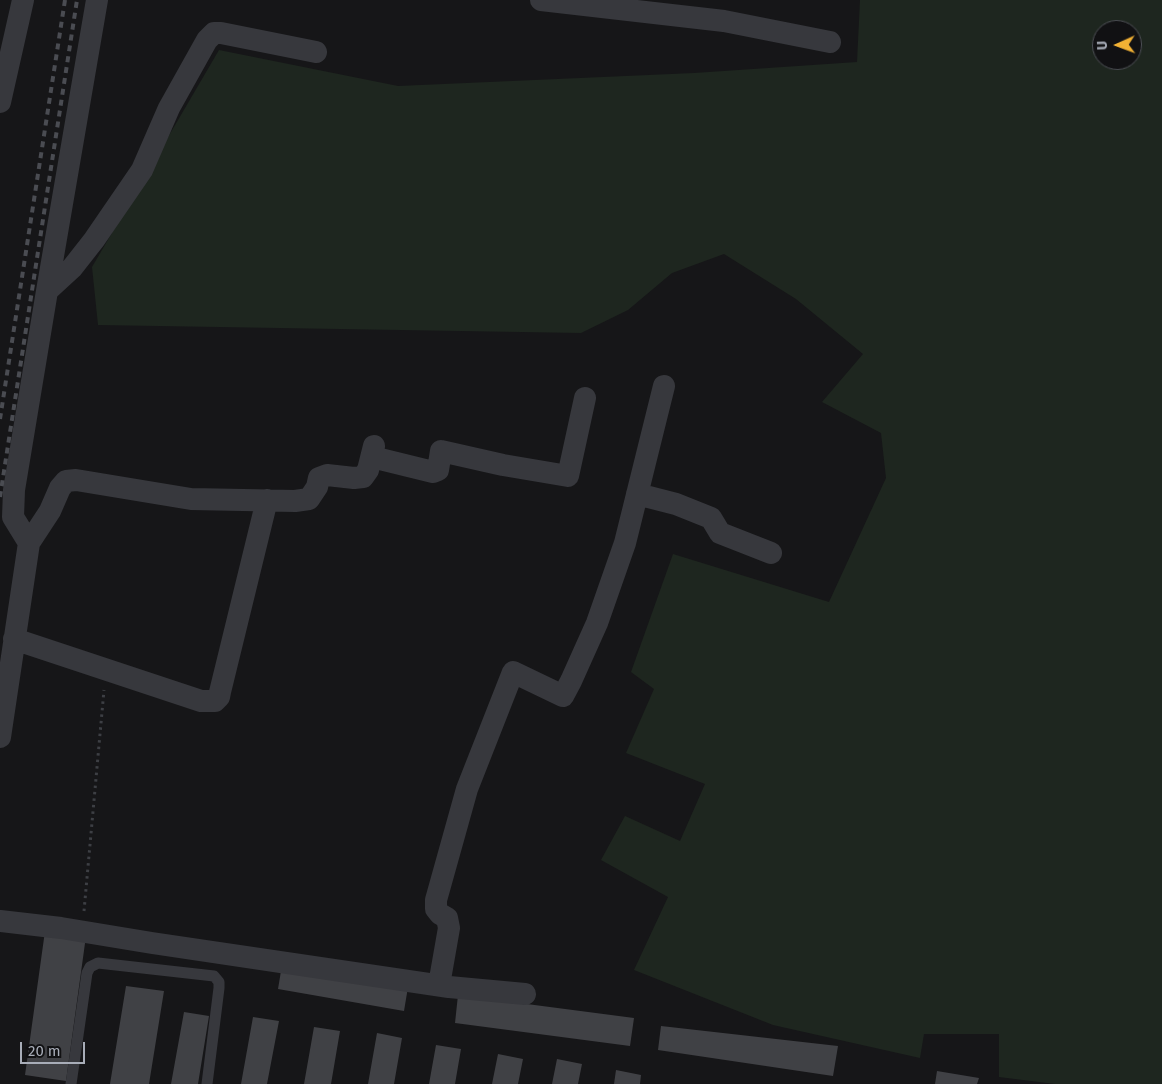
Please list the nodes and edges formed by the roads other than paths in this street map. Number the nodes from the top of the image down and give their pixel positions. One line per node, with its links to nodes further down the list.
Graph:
1 (23, 0): 7 (street)
2 (97, 0): 8 (street)
3 (541, 0): 4 (street)
4 (622, 4): 5 (street)
5 (830, 42)
6 (316, 52): 8 (street)
7 (1, 93)
8 (47, 291): 13 (street)
9 (664, 386): 11 (street)
10 (586, 398): 12 (street)
11 (637, 494): 14 (street); 18 (street)
12 (268, 500): 13 (street); 15 (street)
13 (29, 543): 15 (street)
14 (771, 553)
15 (14, 639): 16 (street)
16 (0, 737)
17 (0, 921): 18 (street)
18 (439, 985): 19 (street)
19 (525, 994)
20 (71, 1084): 21 (lane)
21 (207, 1084)

